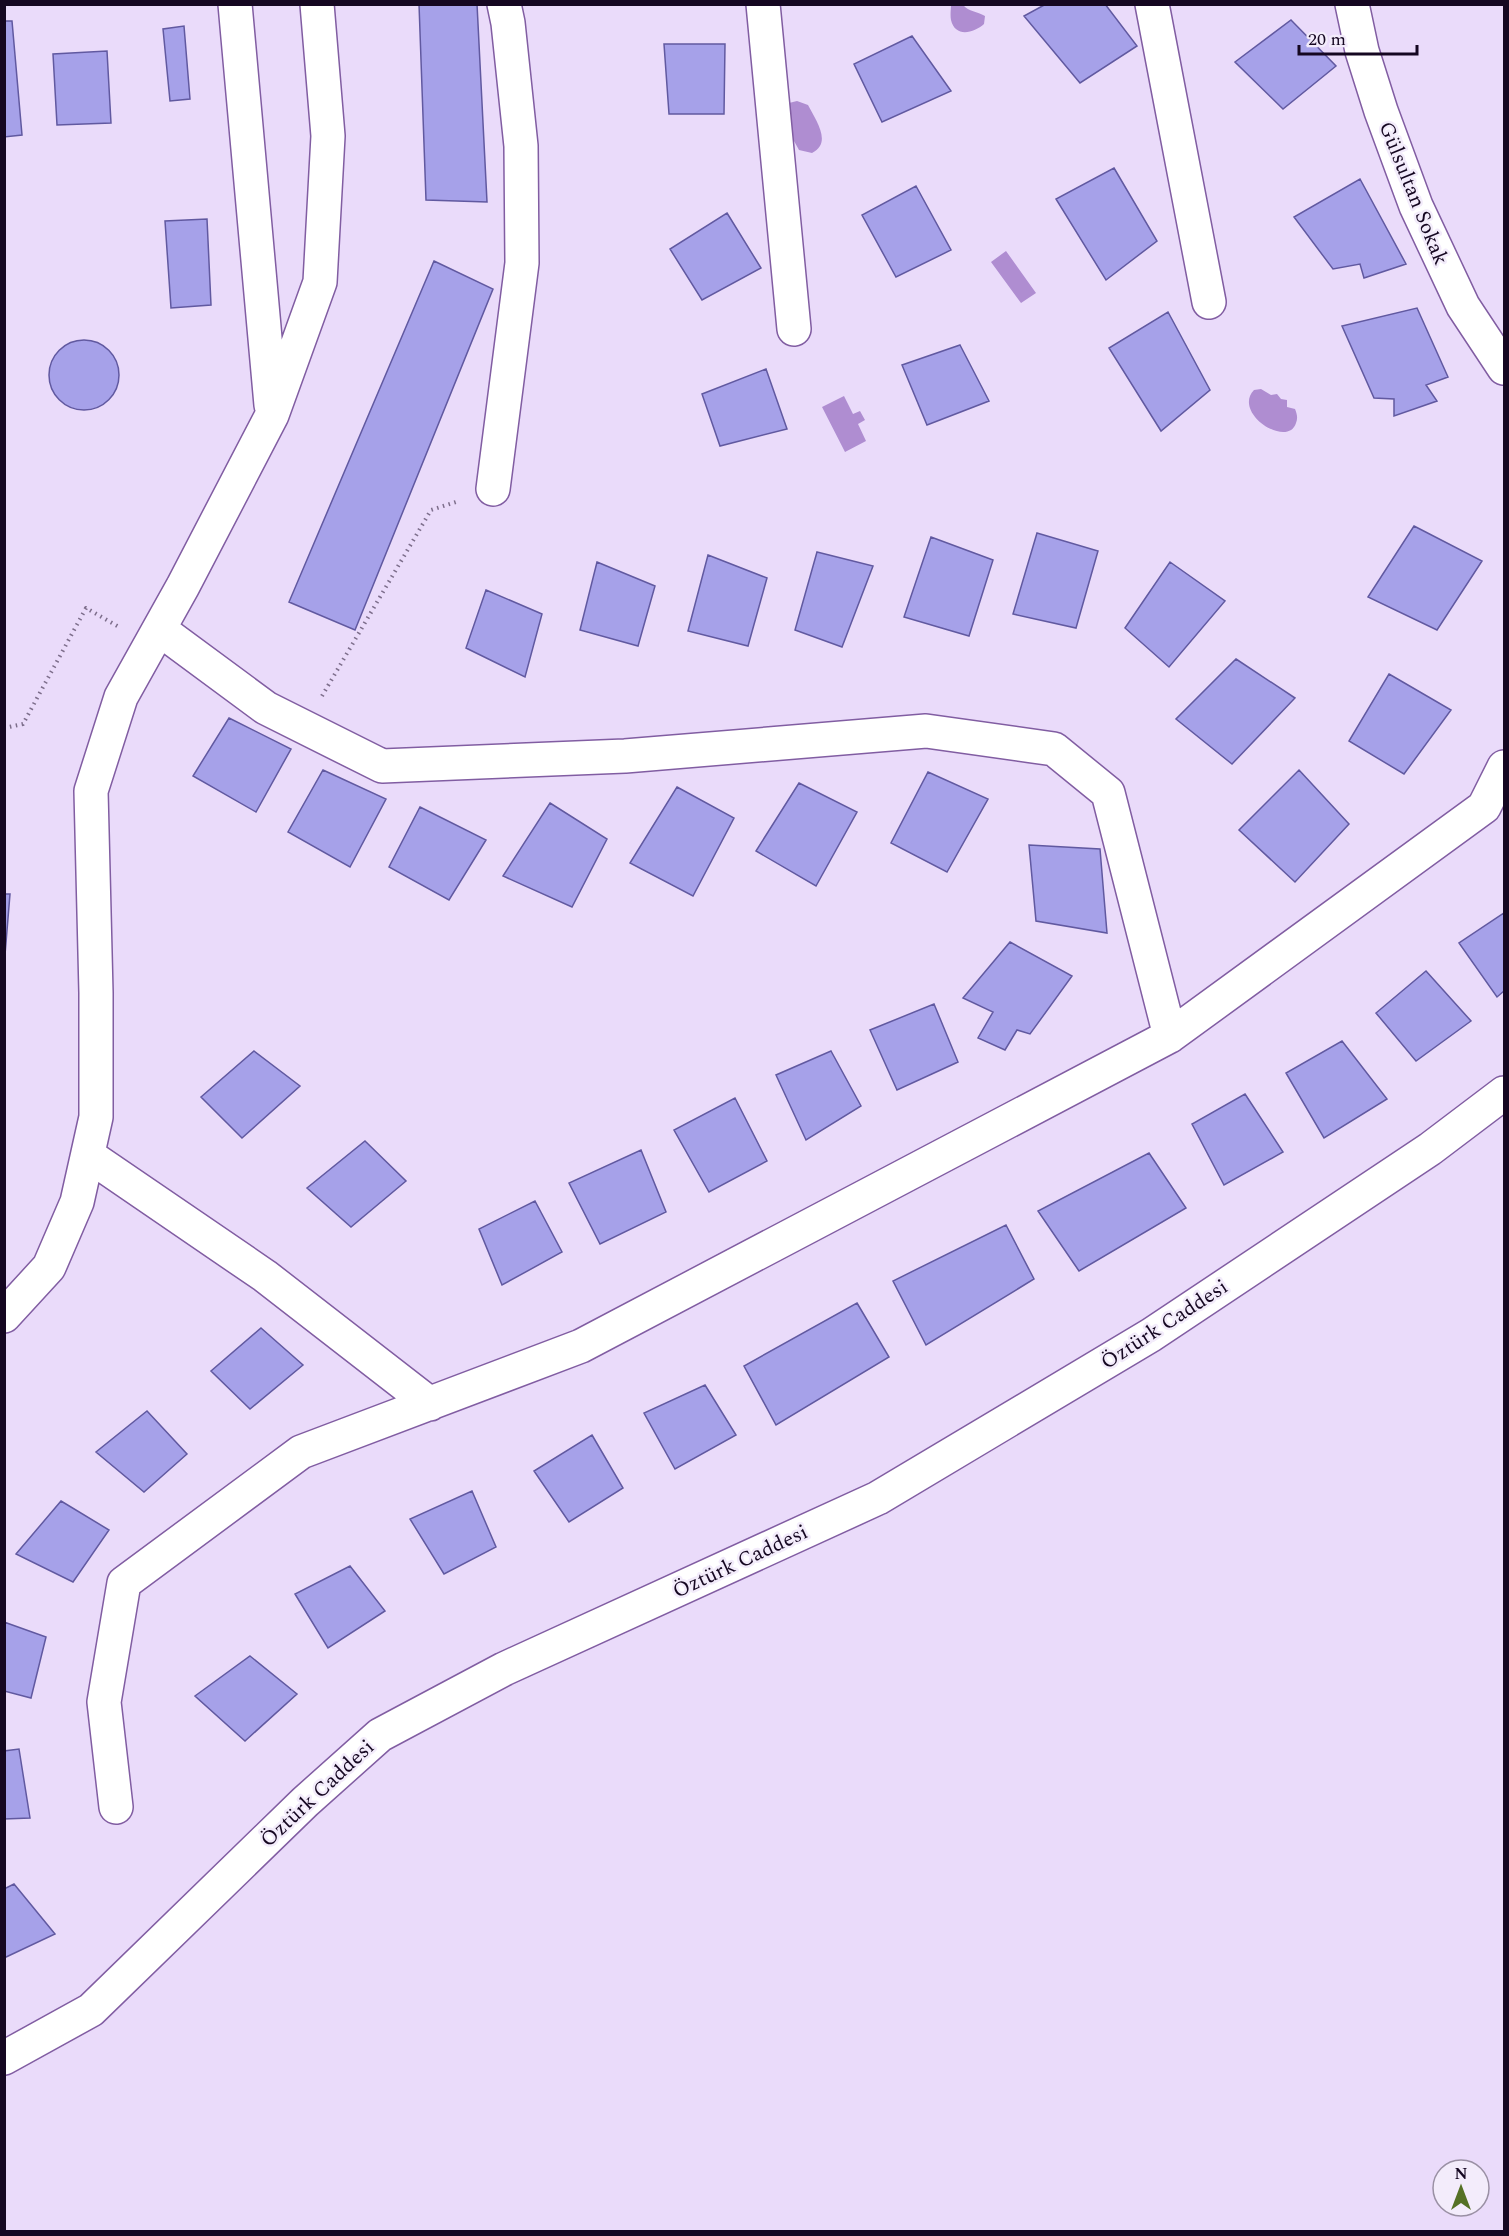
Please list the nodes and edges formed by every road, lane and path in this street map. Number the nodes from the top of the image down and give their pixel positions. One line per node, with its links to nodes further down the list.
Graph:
1 (236, 4): 10 (street)
2 (317, 4): 10 (street)
3 (504, 4): 11 (street)
4 (763, 4): 8 (street)
5 (1152, 4): 7 (street)
6 (1352, 4): 9 (street, Gülsultan Sokak)
7 (1209, 302)
8 (794, 329)
9 (1504, 368)
10 (272, 415): 12 (street)
11 (493, 489): 13 (path)
12 (155, 637): 13 (street); 14 (path); 18 (street)
13 (304, 727): 16 (street)
14 (4, 728)
15 (1504, 767): 16 (street)
16 (1170, 1036): 20 (street)
17 (1504, 1093): 22 (street, Öztürk Caddesi)
18 (88, 1155): 19 (street); 20 (street)
19 (4, 1316)
20 (430, 1404): 21 (street)
21 (116, 1807)
22 (4, 2058)

